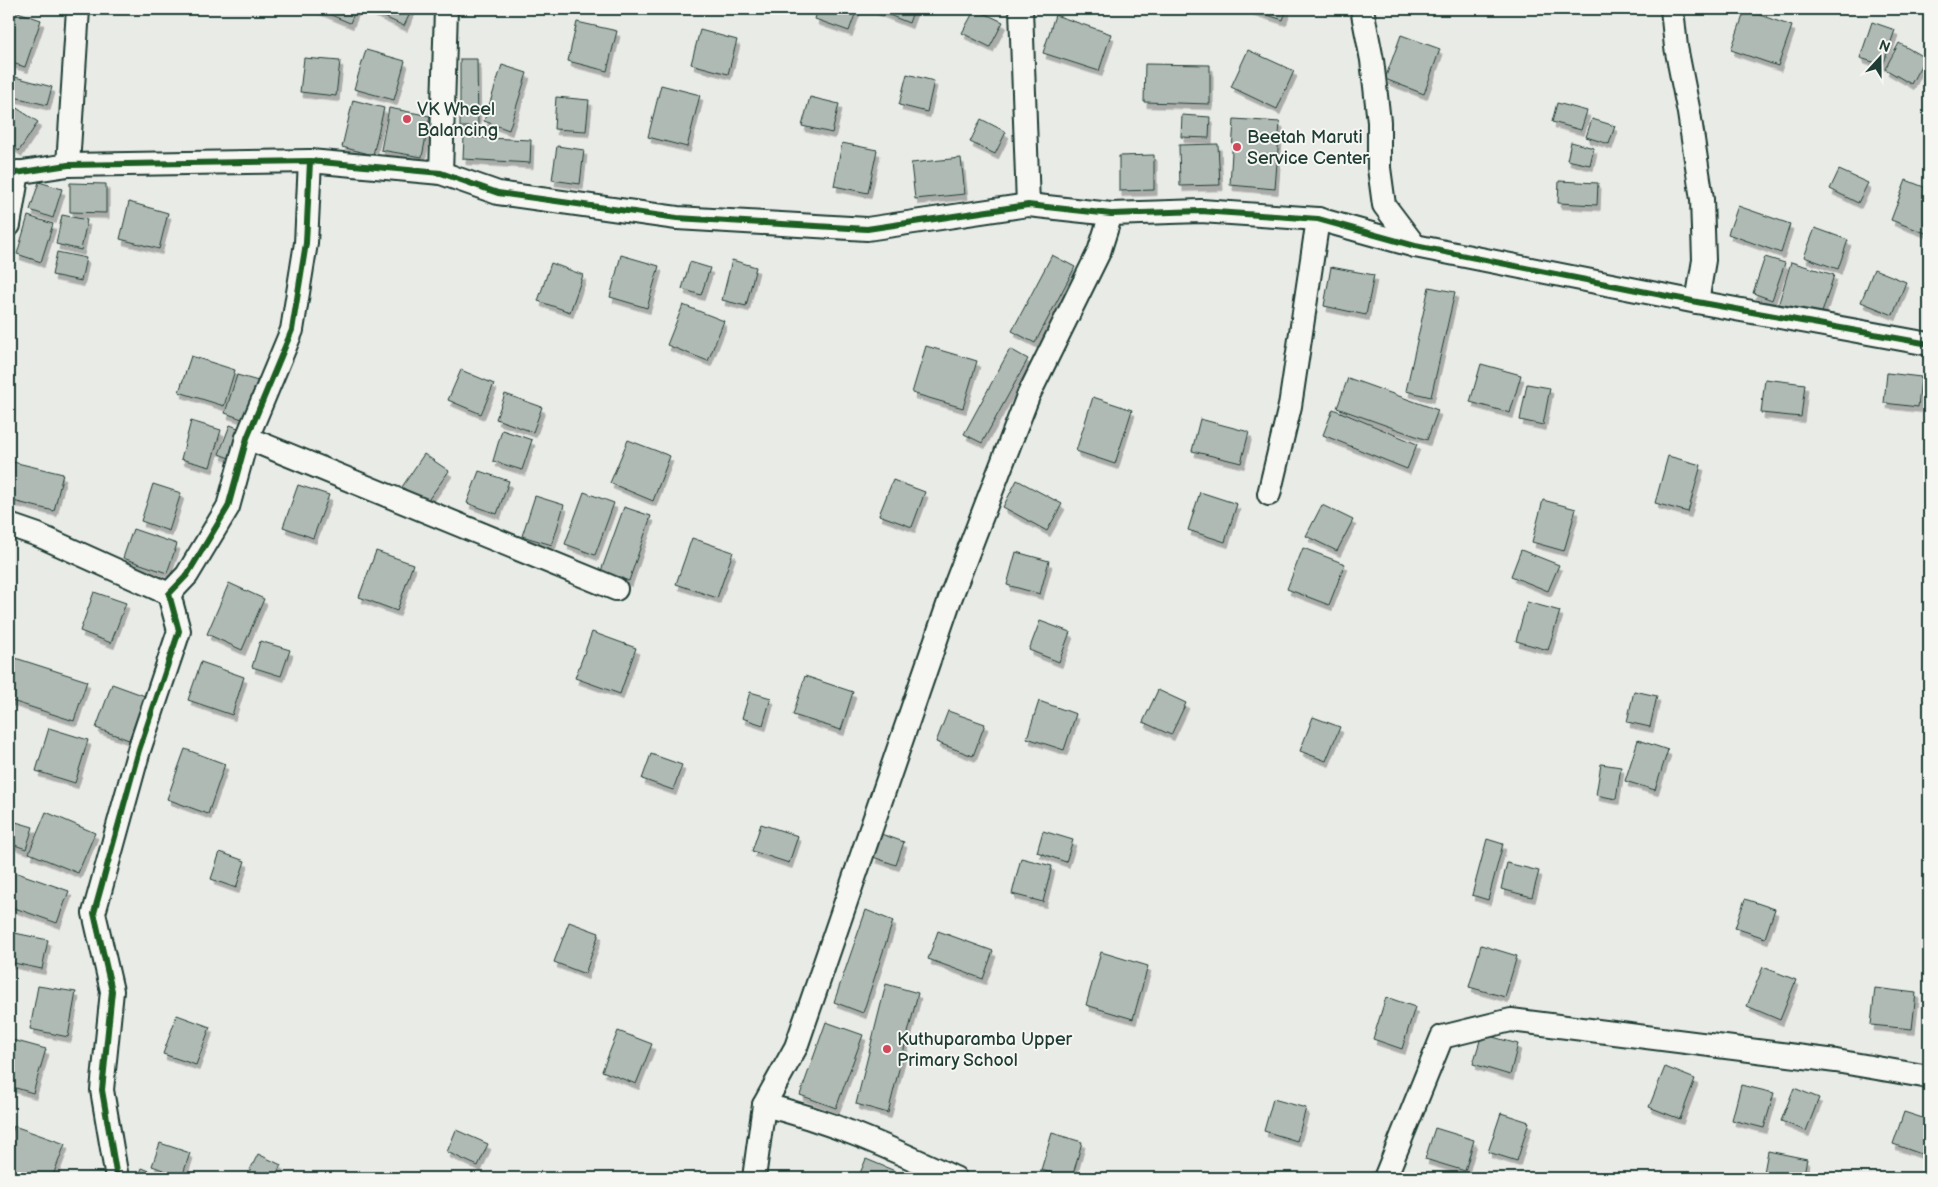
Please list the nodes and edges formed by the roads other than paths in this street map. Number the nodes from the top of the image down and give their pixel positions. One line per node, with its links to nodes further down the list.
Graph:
1 (78, 9): 7 (street)
2 (446, 9): 9 (street)
3 (1021, 9): 10 (street)
4 (1362, 9): 14 (street)
5 (1672, 9): 15 (street)
6 (310, 161): 7 (street); 9 (street); 17 (street)
7 (68, 164): 8 (street)
8 (13, 173): 13 (street)
9 (441, 173): 10 (street)
10 (1028, 205): 11 (street)
11 (1111, 214): 12 (street); 23 (street)
12 (1318, 219): 14 (street); 18 (street)
13 (9, 225)
14 (1414, 246): 15 (street)
15 (1697, 302): 16 (street)
16 (1929, 344)
17 (247, 438): 20 (street); 21 (street)
18 (1269, 494)
19 (9, 525): 21 (street)
20 (616, 589)
21 (169, 594): 24 (street)
22 (1929, 1077): 27 (street)
23 (764, 1106): 25 (street); 26 (street)
24 (117, 1178)
25 (754, 1178)
26 (955, 1178)
27 (1384, 1178)

